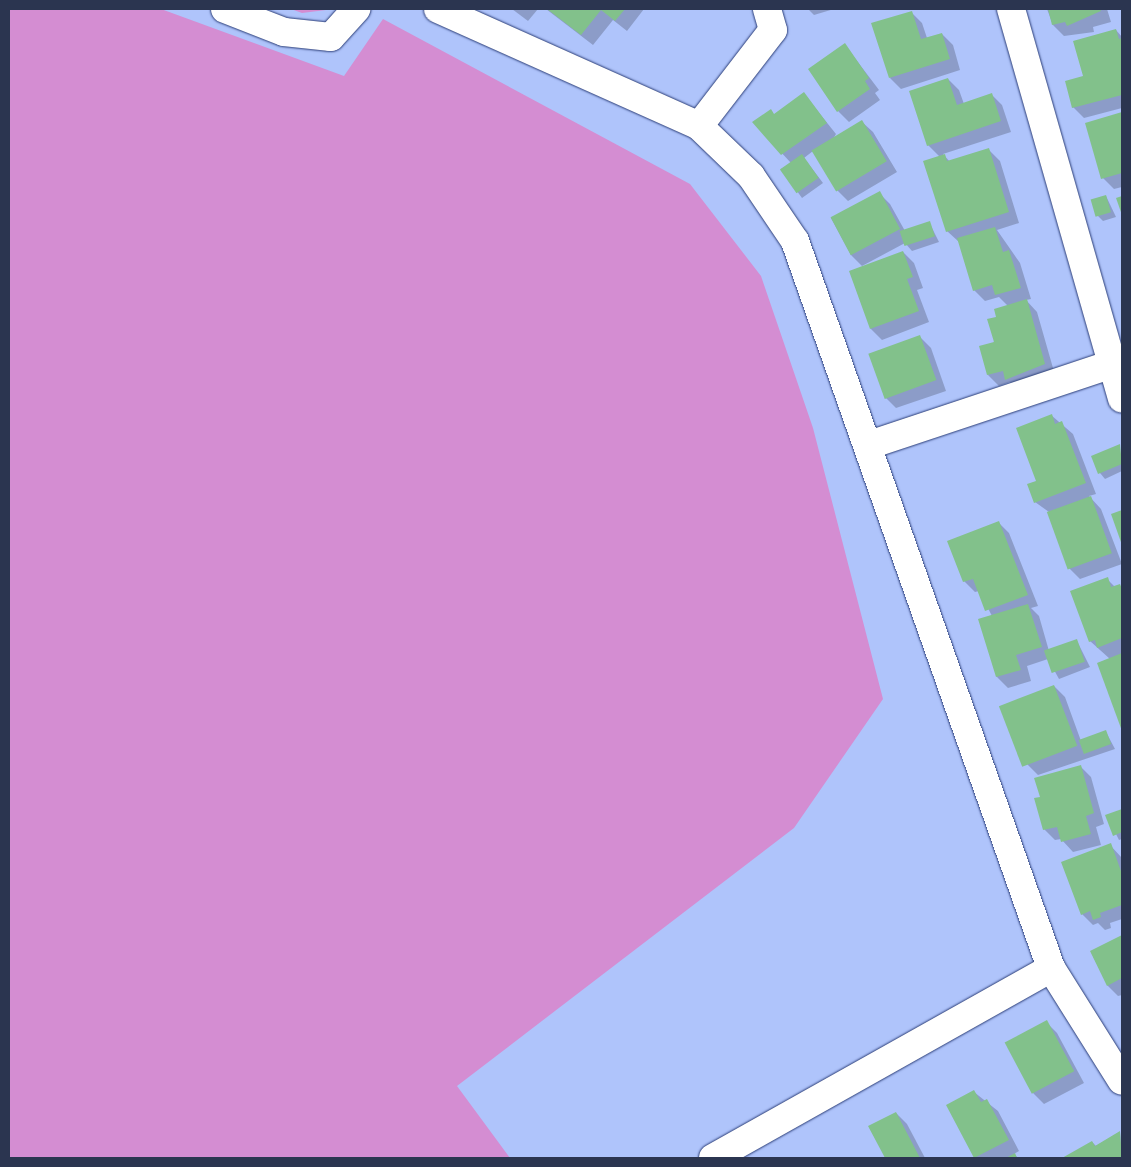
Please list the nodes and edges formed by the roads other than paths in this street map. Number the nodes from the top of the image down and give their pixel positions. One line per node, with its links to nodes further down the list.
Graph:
1 (225, 9): 2 (street)
2 (356, 9)
3 (438, 9): 6 (street)
4 (767, 9): 6 (street)
5 (1011, 9): 7 (street)
6 (699, 126): 9 (street)
7 (1110, 365): 8 (street); 9 (street)
8 (1122, 399)
9 (869, 446): 10 (street)
10 (1051, 968): 11 (street); 12 (street)
11 (1122, 1081)
12 (713, 1158)

